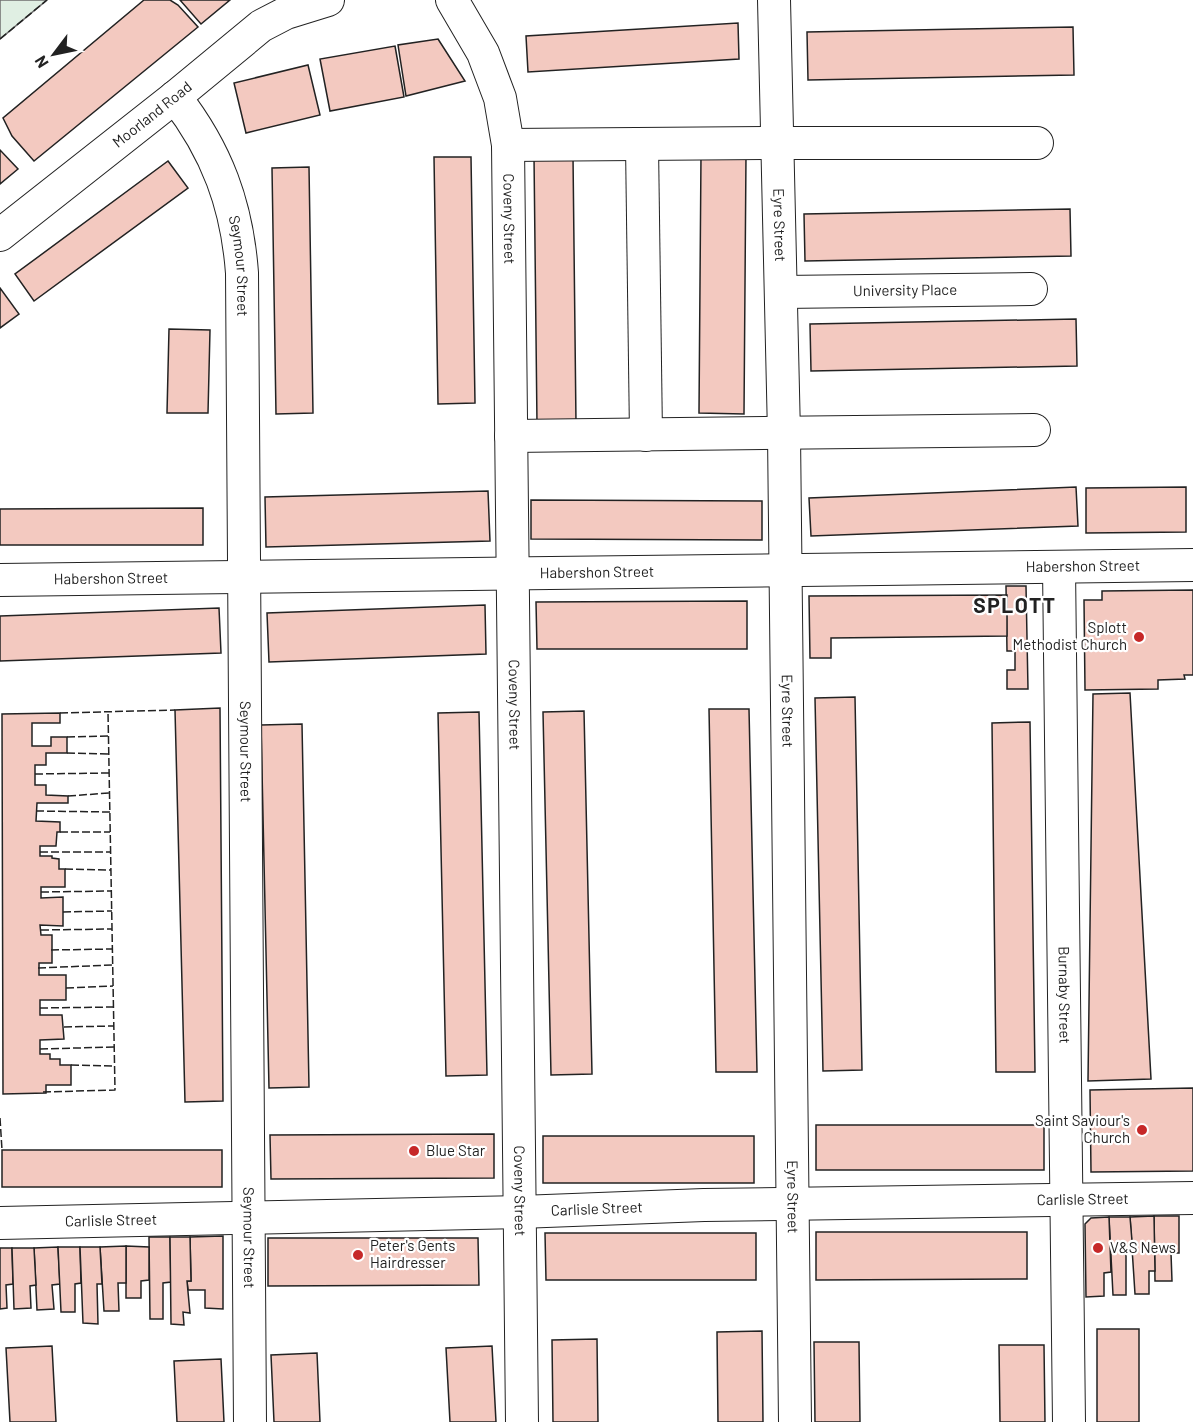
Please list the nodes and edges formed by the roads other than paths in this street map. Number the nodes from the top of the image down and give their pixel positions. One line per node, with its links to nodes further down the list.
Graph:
1 (452, 0): 8 (street, Coveny Street)
2 (774, 0): 5 (street, Eyre Street)
3 (318, 2): 4 (street, Moorland Road)
4 (175, 97): 9 (street, Moorland Road); 20 (street, Seymour Street)
5 (777, 143): 6 (street); 7 (street); 11 (street, Eyre Street)
6 (1037, 144)
7 (642, 145): 8 (street); 14 (street)
8 (508, 146): 15 (street, Coveny Street)
9 (0, 235)
10 (1030, 289): 11 (street, University Place)
11 (781, 292): 13 (street, Eyre Street)
12 (1034, 430): 13 (street)
13 (784, 434): 14 (street); 18 (street, Eyre Street)
14 (646, 435): 15 (street)
15 (511, 436): 19 (street, Coveny Street)
16 (1193, 565): 17 (street, Habershon Street)
17 (1059, 567): 18 (street, Habershon Street); 23 (street, Burnaby Street)
18 (785, 571): 19 (street, Habershon Street); 24 (street, Eyre Street)
19 (512, 574): 20 (street, Habershon Street); 25 (street, Coveny Street)
20 (244, 578): 21 (street, Habershon Street); 26 (street, Seymour Street)
21 (0, 580)
22 (1193, 1198): 23 (street, Carlisle Street)
23 (1066, 1201): 24 (street, Carlisle Street); 31 (street, Burnaby Street)
24 (794, 1204): 25 (street, Carlisle Street); 30 (street, Eyre Street)
25 (520, 1212): 26 (street, Carlisle Street); 29 (street, Coveny Street)
26 (248, 1216): 27 (street, Carlisle Street); 28 (street, Seymour Street)
27 (0, 1223)
28 (250, 1422)
29 (522, 1422)
30 (795, 1422)
31 (1069, 1422)

